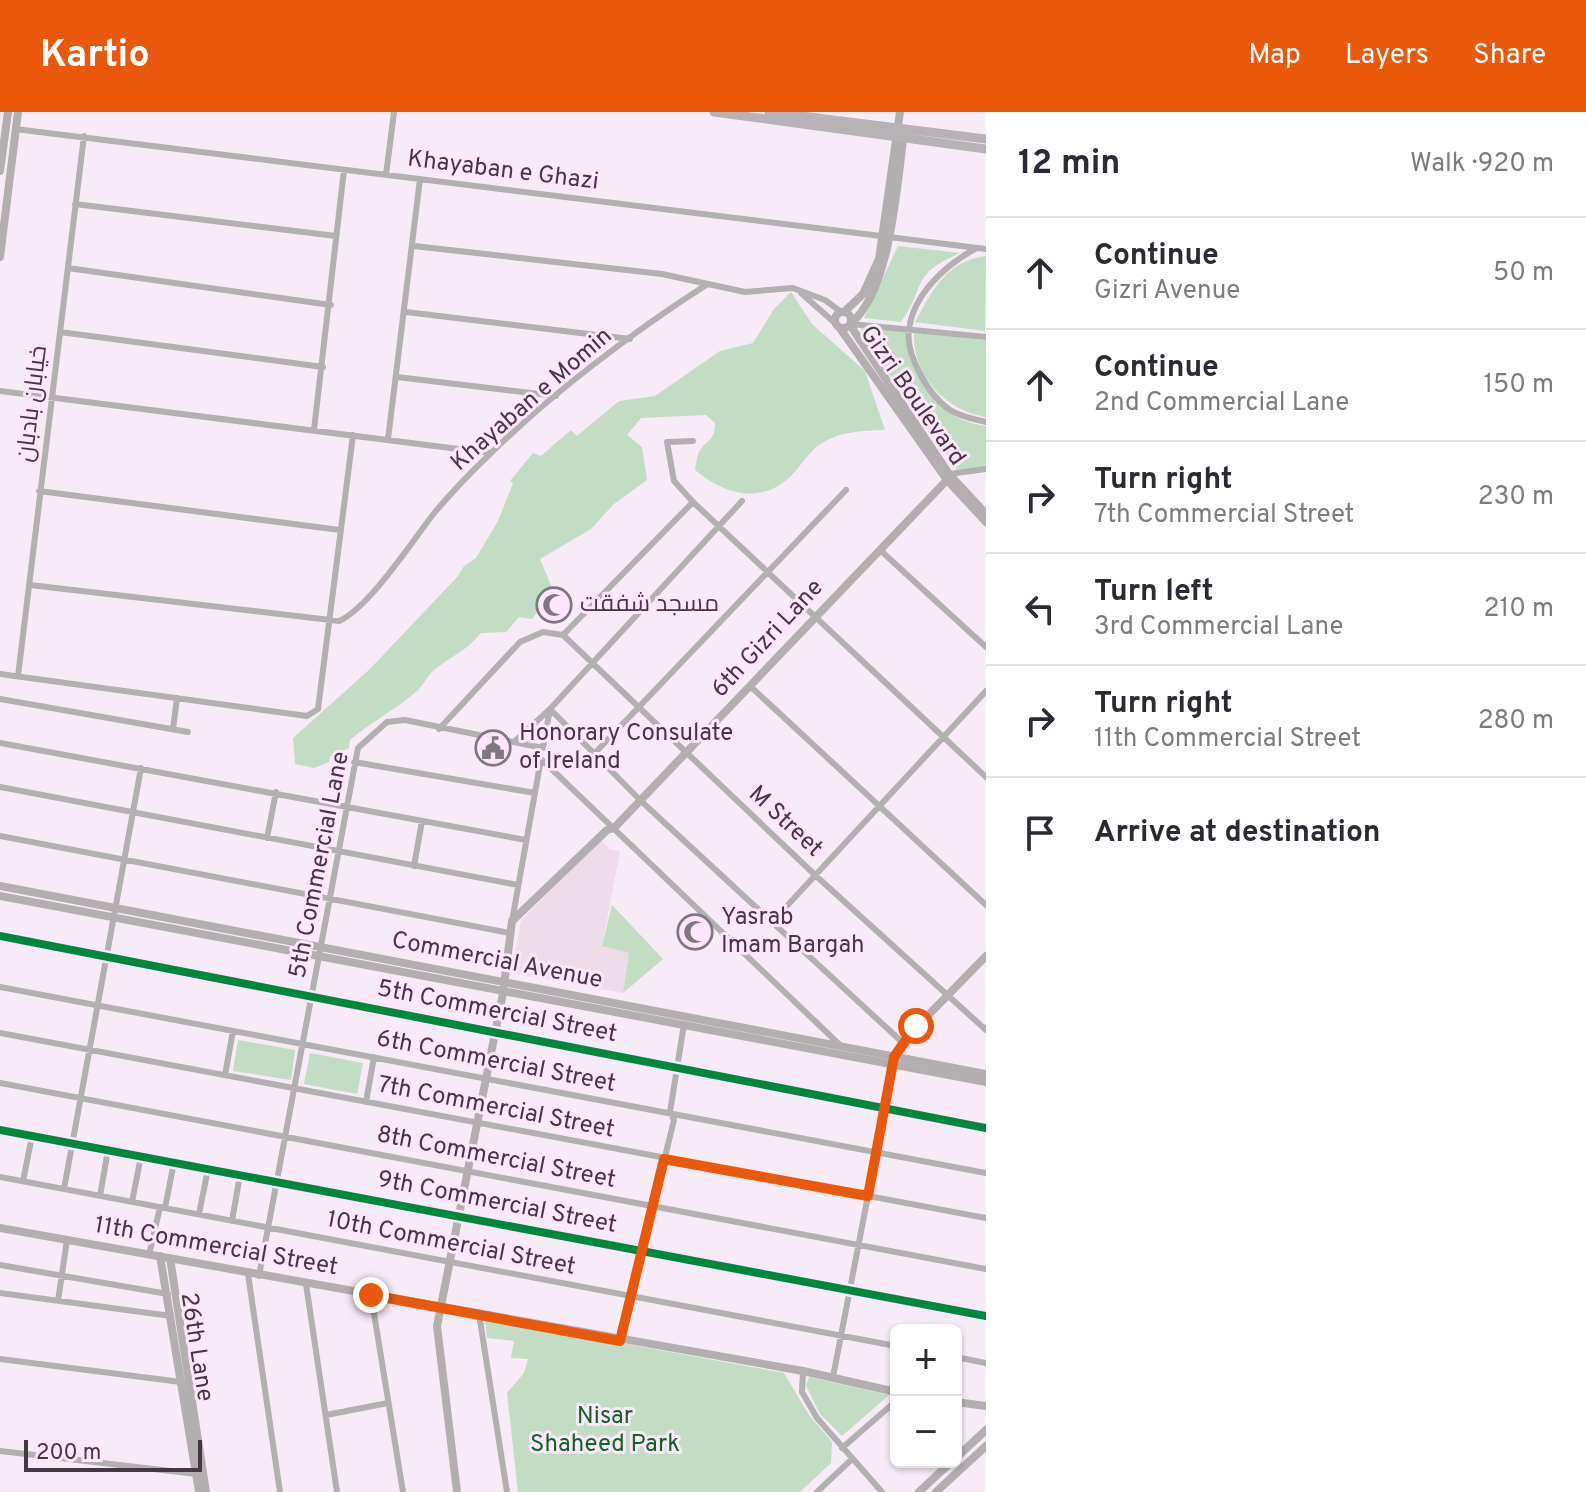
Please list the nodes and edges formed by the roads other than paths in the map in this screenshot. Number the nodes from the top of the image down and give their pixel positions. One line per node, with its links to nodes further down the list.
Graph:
1 (8, 112): 13 (main road)
2 (18, 112): 7 (main road)
3 (394, 112): 14 (street)
4 (714, 112): 8 (main road)
5 (769, 112): 8 (main road)
6 (900, 112): 8 (main road)
7 (15, 129): 9 (street, Khayaban e Ghazi); 22 (main road)
8 (901, 133): 10 (main road); 11 (main road); 18 (main road)
9 (84, 136): 12 (street, Khayaban e Ghazi); 16 (street, خیابان بادبان)
10 (986, 139)
11 (986, 149)
12 (344, 170): 14 (street, Khayaban e Ghazi); 17 (street)
13 (0, 171)
14 (386, 175): 15 (street, Khayaban e Ghazi)
15 (420, 179): 18 (street, Khayaban e Ghazi); 19 (street)
16 (75, 204): 17 (street); 23 (street, خیابان بادبان)
17 (336, 236): 26 (street)
18 (886, 236): 20 (street, Khayaban e Ghazi); 27 (main road); 29 (main road)
19 (414, 246): 24 (street); 28 (street)
20 (975, 249): 21 (street, Khayaban e Ghazi); 31 (street)
21 (986, 249)
22 (0, 257)
23 (68, 268): 26 (street); 32 (street, خیابان بادبان)
24 (706, 285): 25 (street); 34 (street, Khayaban e Momin)
25 (801, 293): 27 (street); 30 (street)
26 (331, 305): 35 (street)
27 (843, 311): 29 (main road, Gizri Boulevard); 30 (main road)
28 (406, 312): 34 (street); 36 (street)
29 (851, 324): 30 (main road); 31 (street); 47 (main road, Gizri Boulevard)
30 (838, 326): 47 (main road, Gizri Boulevard)
31 (909, 327): 33 (street); 40 (street)
32 (60, 332): 35 (street); 39 (street, خیابان بادبان)
33 (986, 337)
34 (630, 339): 38 (street, Khayaban e Momin)
35 (323, 367): 41 (street)
36 (397, 377): 38 (street); 43 (street)
37 (0, 391): 39 (street)
38 (557, 396): 45 (street, Khayaban e Momin)
39 (53, 398): 41 (street); 49 (street, خیابان بادبان)
40 (986, 422)
41 (314, 430): 42 (street)
42 (353, 435): 43 (street); 55 (street)
43 (388, 439): 45 (street)
44 (693, 441): 51 (street)
45 (490, 453): 60 (street, Khayaban e Momin)
46 (986, 469): 47 (street)
47 (948, 477): 52 (main road, Gizri Boulevard); 53 (main road, Gizri Boulevard); 56 (main road, 6th Gizri Lane)
48 (846, 490): 57 (street)
49 (39, 491): 55 (street); 58 (street, خیابان بادبان)
50 (742, 501): 54 (street)
51 (693, 502): 54 (street); 61 (street)
52 (986, 514)
53 (986, 522)
54 (717, 527): 57 (street); 63 (street)
55 (340, 530): 60 (street)
56 (879, 549): 59 (main road, 6th Gizri Lane); 62 (street)
57 (767, 573): 59 (street); 70 (street)
58 (30, 585): 60 (street); 65 (street, خیابان بادبان)
59 (816, 618): 66 (main road, 6th Gizri Lane); 75 (street)
60 (328, 622): 68 (street)
61 (563, 635): 63 (street, M Street); 73 (street)
62 (986, 647)
63 (593, 663): 70 (street, M Street); 71 (street)
64 (0, 674): 65 (street)
65 (18, 676): 68 (street)
66 (750, 686): 80 (main road, 6th Gizri Lane); 89 (street)
67 (986, 691): 75 (street)
68 (177, 698): 72 (street)
69 (0, 699): 72 (street)
70 (638, 708): 79 (street); 80 (street, M Street)
71 (550, 709): 76 (street); 78 (street); 79 (street)
72 (173, 729): 74 (street)
73 (439, 729): 76 (street, 5th Commercial Lane); 82 (street, 5th Commercial Lane)
74 (188, 732)
75 (944, 737): 84 (street); 89 (street)
76 (514, 742): 78 (street, 5th Commercial Lane)
77 (0, 743): 83 (street)
78 (543, 748): 81 (street)
79 (594, 754): 88 (street)
80 (687, 754): 88 (main road, 6th Gizri Lane); 100 (street, M Street)
81 (541, 759): 87 (street); 93 (street)
82 (354, 762): 87 (street); 90 (street, 5th Commercial Lane)
83 (141, 768): 86 (street); 91 (street)
84 (986, 777)
85 (0, 787): 91 (street)
86 (276, 792): 90 (street); 95 (street)
87 (535, 793): 96 (street)
88 (641, 801): 93 (main road, 6th Gizri Lane); 108 (street)
89 (880, 804): 100 (street); 105 (street)
90 (348, 808): 92 (street); 97 (street, 5th Commercial Lane)
91 (132, 813): 95 (street); 98 (street)
92 (422, 821): 96 (street); 99 (street)
93 (614, 828): 107 (main road, 6th Gizri Lane); 126 (street)
94 (0, 836): 98 (street)
95 (267, 838): 97 (street)
96 (526, 840): 101 (street)
97 (340, 853): 99 (street); 104 (street, 5th Commercial Lane)
98 (123, 860): 104 (street); 106 (street)
99 (414, 866): 101 (street)
100 (815, 875): 108 (street); 116 (street, M Street)
101 (518, 885): 107 (street)
102 (0, 886): 106 (main road, Commercial Avenue)
103 (0, 896): 106 (main road, Commercial Avenue)
104 (330, 899): 109 (street); 111 (street, 5th Commercial Lane)
105 (986, 905)
106 (114, 912): 111 (main road, Commercial Avenue); 113 (street)
107 (512, 921): 109 (main road)
108 (772, 922): 124 (street)
109 (510, 933): 115 (main road)
110 (0, 936): 113 (street, 5th Commercial Street)
111 (321, 952): 115 (main road, Commercial Avenue); 117 (street, 5th Commercial Lane)
112 (986, 956): 116 (main road)
113 (107, 957): 117 (street, 5th Commercial Street); 118 (street)
114 (0, 987): 118 (street, 6th Commercial Street)
115 (504, 988): 119 (main road, Commercial Avenue); 122 (main road); 126 (main road, Commercial Avenue)
116 (948, 995): 120 (street, M Street); 124 (main road)
117 (312, 997): 122 (street, 5th Commercial Street); 125 (street, 5th Commercial Lane)
118 (98, 1005): 121 (street, 6th Commercial Street); 127 (street)
119 (684, 1024): 129 (main road, Commercial Avenue); 131 (street)
120 (986, 1030)
121 (233, 1031): 125 (street, 6th Commercial Street); 133 (street)
122 (494, 1032): 131 (street, 5th Commercial Street); 134 (main road)
123 (0, 1033): 127 (street, 7th Commercial Street)
124 (902, 1042): 130 (main road)
125 (302, 1044): 128 (street, 6th Commercial Street); 137 (street, 5th Commercial Lane)
126 (843, 1047): 129 (street); 130 (main road, Commercial Avenue)
127 (90, 1050): 133 (street, 7th Commercial Street); 138 (street)
128 (374, 1057): 134 (street, 6th Commercial Street); 139 (street)
129 (851, 1057): 130 (main road, Commercial Avenue)
130 (894, 1062): 132 (main road, Commercial Avenue); 135 (main road, Commercial Avenue); 140 (street)
131 (677, 1068): 140 (street, 5th Commercial Street); 141 (street)
132 (986, 1074)
133 (225, 1075): 137 (street, 7th Commercial Street)
134 (484, 1078): 141 (street, 6th Commercial Street); 142 (main road)
135 (986, 1082)
136 (0, 1083): 138 (street, 8th Commercial Street)
137 (294, 1088): 139 (street, 7th Commercial Street); 146 (street, 5th Commercial Lane)
138 (81, 1098): 146 (street, 8th Commercial Street); 147 (street)
139 (366, 1102): 142 (street, 7th Commercial Street)
140 (885, 1108): 143 (street, 5th Commercial Street); 149 (street)
141 (670, 1112): 149 (street, 6th Commercial Street); 151 (street)
142 (476, 1122): 151 (street, 7th Commercial Street); 154 (main road)
143 (986, 1128)
144 (0, 1130): 145 (street, 9th Commercial Street)
145 (32, 1136): 147 (street, 9th Commercial Street); 158 (street)
146 (283, 1137): 154 (street, 8th Commercial Street); 159 (street, 5th Commercial Lane)
147 (72, 1143): 148 (street, 9th Commercial Street); 160 (street)
148 (108, 1150): 150 (street, 9th Commercial Street); 161 (street)
149 (877, 1152): 155 (street, 6th Commercial Street); 162 (street)
150 (141, 1156): 152 (street, 9th Commercial Street); 163 (street)
151 (664, 1159): 162 (street, 7th Commercial Street); 164 (street)
152 (174, 1162): 153 (street, 9th Commercial Street); 165 (street)
153 (208, 1169): 156 (street, 9th Commercial Street); 166 (street)
154 (466, 1171): 164 (street, 8th Commercial Street); 167 (main road)
155 (986, 1173)
156 (240, 1175): 159 (street, 9th Commercial Street); 169 (street)
157 (0, 1177): 158 (street, 10th Commercial Street)
158 (23, 1181): 160 (street, 10th Commercial Street)
159 (275, 1181): 167 (street, 9th Commercial Street); 170 (street, 5th Commercial Lane)
160 (64, 1189): 161 (street, 10th Commercial Street)
161 (100, 1196): 163 (street, 10th Commercial Street)
162 (868, 1196): 168 (street, 7th Commercial Street); 173 (street)
163 (132, 1202): 165 (street, 10th Commercial Street)
164 (654, 1206): 173 (street, 8th Commercial Street); 174 (street)
165 (163, 1208): 166 (street, 10th Commercial Street); 175 (street)
166 (199, 1214): 169 (street, 10th Commercial Street)
167 (459, 1216): 174 (street, 9th Commercial Street); 178 (main road)
168 (986, 1218)
169 (232, 1221): 170 (street, 10th Commercial Street)
170 (267, 1227): 178 (street, 10th Commercial Street); 183 (street, 5th Commercial Lane)
171 (0, 1228): 172 (main road, 11th Commercial Street)
172 (67, 1240): 175 (main road, 11th Commercial Street); 182 (street)
173 (859, 1245): 180 (street, 8th Commercial Street); 185 (street)
174 (643, 1251): 185 (street, 9th Commercial Street); 189 (street)
175 (149, 1255): 176 (main road, 11th Commercial Street)
176 (160, 1256): 177 (main road, 11th Commercial Street); 187 (main road, 26th Lane)
177 (170, 1258): 181 (main road, 11th Commercial Street); 219 (main road)
178 (450, 1262): 189 (street, 10th Commercial Street); 191 (main road)
179 (0, 1265): 182 (street)
180 (986, 1269)
181 (248, 1274): 183 (main road, 11th Commercial Street); 220 (street)
182 (61, 1276): 187 (street); 190 (street)
183 (259, 1276): 184 (main road, 11th Commercial Street)
184 (306, 1284): 188 (main road, 11th Commercial Street); 209 (street)
185 (850, 1290): 194 (street, 9th Commercial Street); 195 (street)
186 (0, 1293): 190 (street)
187 (168, 1294): 193 (main road, 26th Lane)
188 (371, 1295): 191 (main road, 11th Commercial Street); 205 (street)
189 (632, 1296): 195 (street, 10th Commercial Street); 196 (street)
190 (58, 1301): 193 (street)
191 (440, 1308): 192 (main road, 11th Commercial Street); 223 (main road)
192 (479, 1314): 196 (main road, 11th Commercial Street); 224 (street)
193 (171, 1316): 203 (main road, 26th Lane)
194 (986, 1316)
195 (841, 1335): 197 (street, 10th Commercial Street); 202 (street)
196 (620, 1341): 201 (main road, 11th Commercial Street)
197 (890, 1345)
198 (962, 1358): 200 (street)
199 (0, 1359): 203 (street)
200 (986, 1363)
201 (803, 1371): 202 (main road, 11th Commercial Street); 212 (street)
202 (833, 1377): 204 (main road, 11th Commercial Street)
203 (181, 1382): 217 (main road, 26th Lane)
204 (890, 1391)
205 (388, 1403): 209 (street); 222 (street)
206 (962, 1403): 208 (main road)
207 (890, 1406): 212 (street)
208 (986, 1406)
209 (326, 1415): 221 (street)
210 (986, 1430): 214 (main road)
211 (986, 1446): 228 (main road)
212 (842, 1448): 215 (street)
213 (0, 1451): 217 (street)
214 (962, 1452)
215 (852, 1459): 225 (street); 226 (street)
216 (945, 1468): 227 (main road)
217 (196, 1474): 218 (main road, 26th Lane)
218 (199, 1492)
219 (206, 1492)
220 (280, 1492)
221 (337, 1492)
222 (403, 1492)
223 (457, 1492)
224 (507, 1492)
225 (817, 1492)
226 (882, 1492)
227 (919, 1492)
228 (936, 1492)

